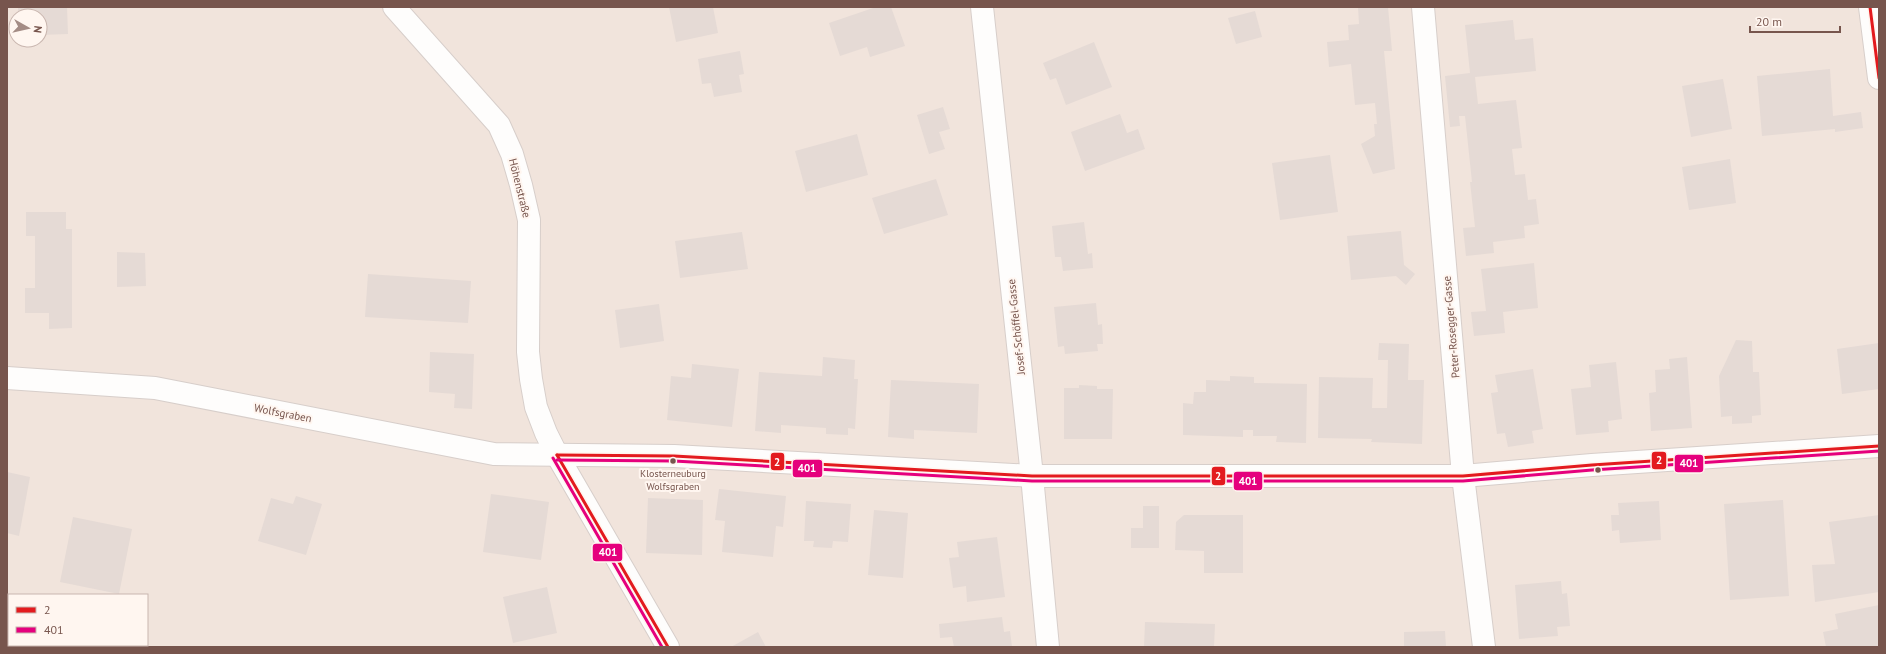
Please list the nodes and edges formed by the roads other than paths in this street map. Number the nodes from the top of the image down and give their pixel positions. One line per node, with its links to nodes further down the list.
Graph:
1 (394, 7): 8 (street, Höhenstraße)
2 (982, 7): 9 (street, Josef-Schöffel-Gasse)
3 (1423, 7): 10 (street, Peter-Rosegger-Gasse)
4 (1870, 7): 5 (street)
5 (1879, 78)
6 (7, 378): 8 (street, Wolfsgraben)
7 (1879, 446): 10 (street, Wolfsgraben)
8 (558, 455): 9 (street, Wolfsgraben); 11 (street, Höhenstraße)
9 (1032, 476): 10 (street, Wolfsgraben); 12 (street, Josef-Schöffel-Gasse)
10 (1463, 476): 13 (street, Peter-Rosegger-Gasse)
11 (668, 647)
12 (1048, 647)
13 (1484, 647)

